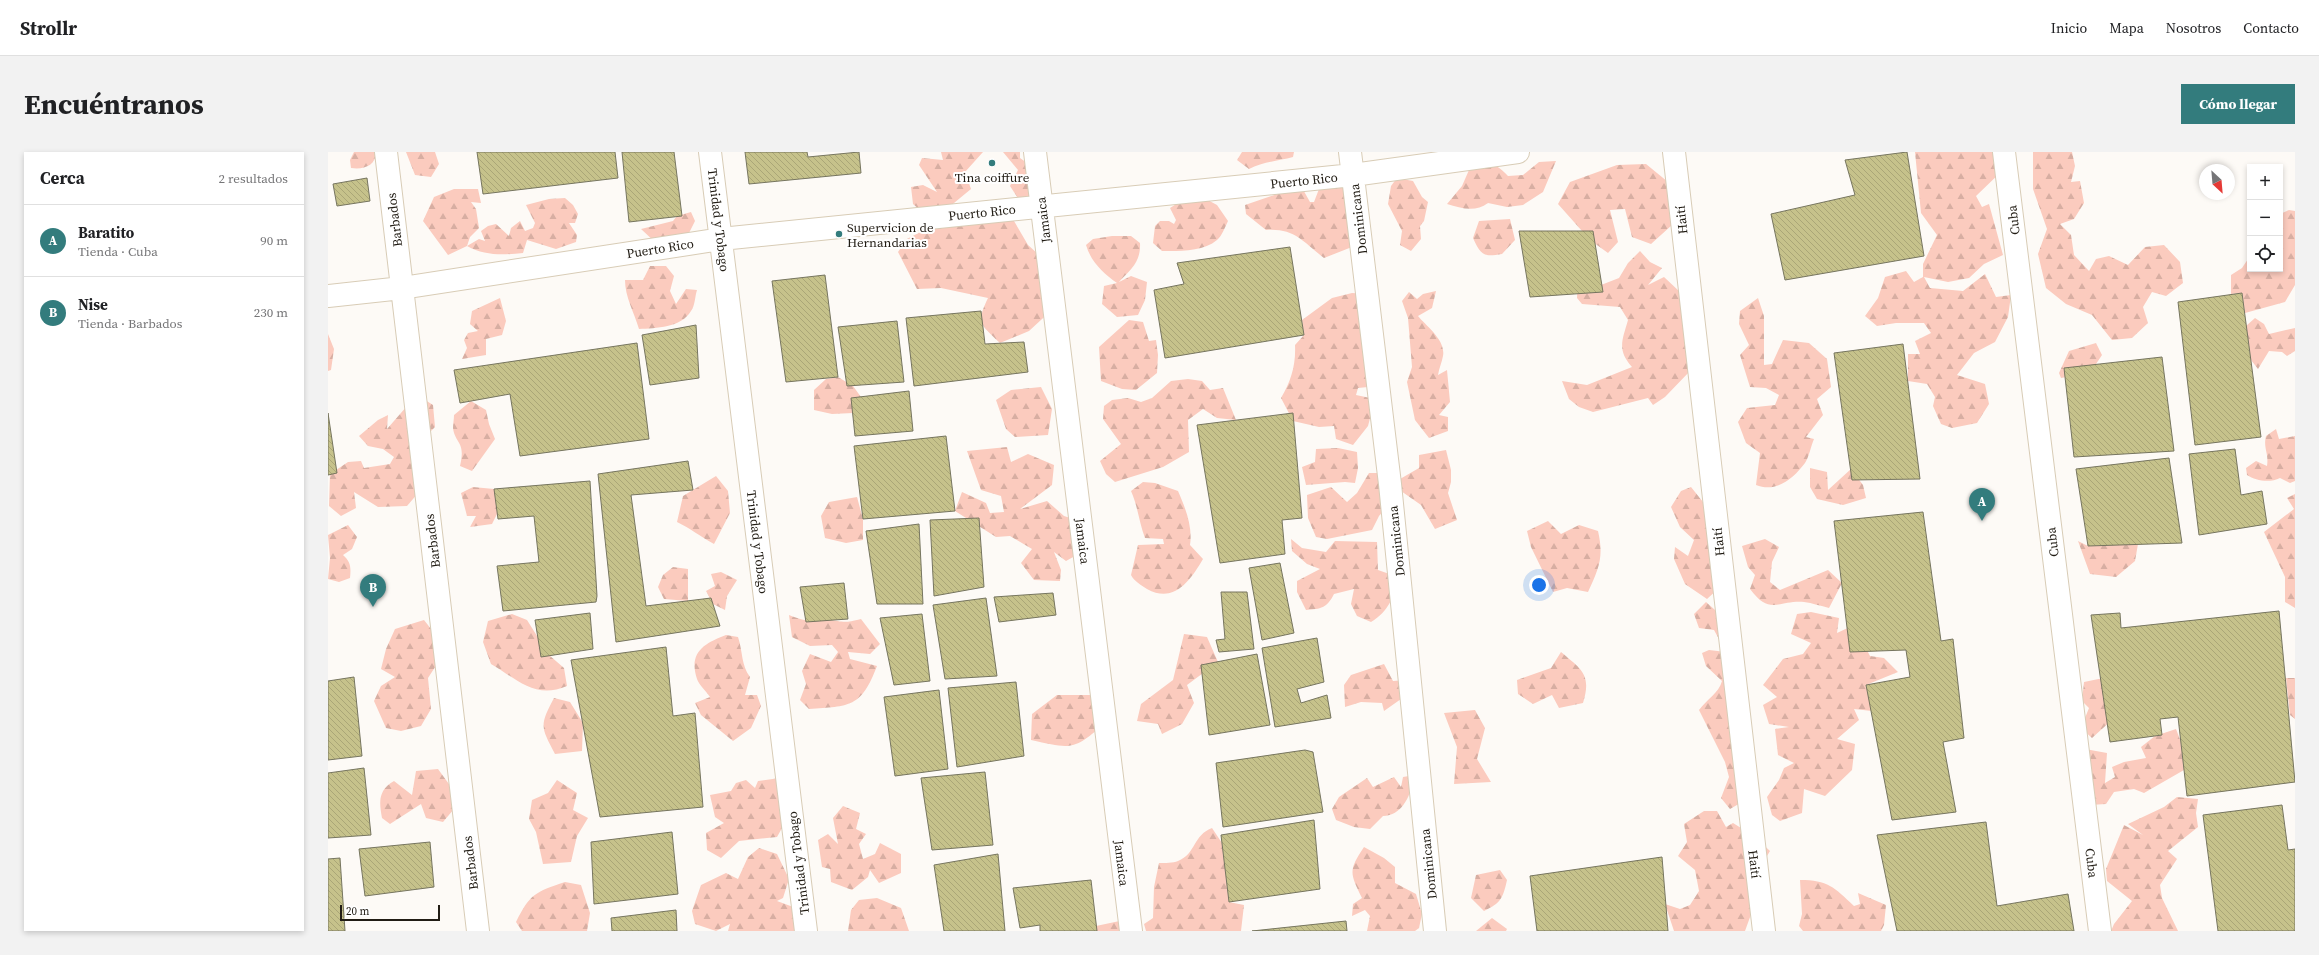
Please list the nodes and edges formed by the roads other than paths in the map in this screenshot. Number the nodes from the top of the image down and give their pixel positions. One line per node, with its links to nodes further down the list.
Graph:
1 (386, 152): 11 (street, Barbados)
2 (710, 152): 10 (street, Trinidad y Tobago)
3 (1035, 152): 9 (street, Jamaica)
4 (1350, 152): 8 (street, Dominicana)
5 (1518, 152): 8 (street, Puerto Rico)
6 (1674, 152): 17 (street, Haití)
7 (2004, 152): 18 (street, Cuba)
8 (1353, 175): 9 (street, Puerto Rico); 16 (street, Dominicana)
9 (1042, 206): 10 (street, Puerto Rico); 15 (street, Jamaica)
10 (721, 239): 11 (street, Puerto Rico); 14 (street, Trinidad y Tobago)
11 (402, 288): 12 (street, Puerto Rico); 13 (street, Barbados)
12 (328, 296)
13 (478, 931)
14 (806, 931)
15 (1131, 931)
16 (1435, 931)
17 (1764, 931)
18 (2100, 931)

